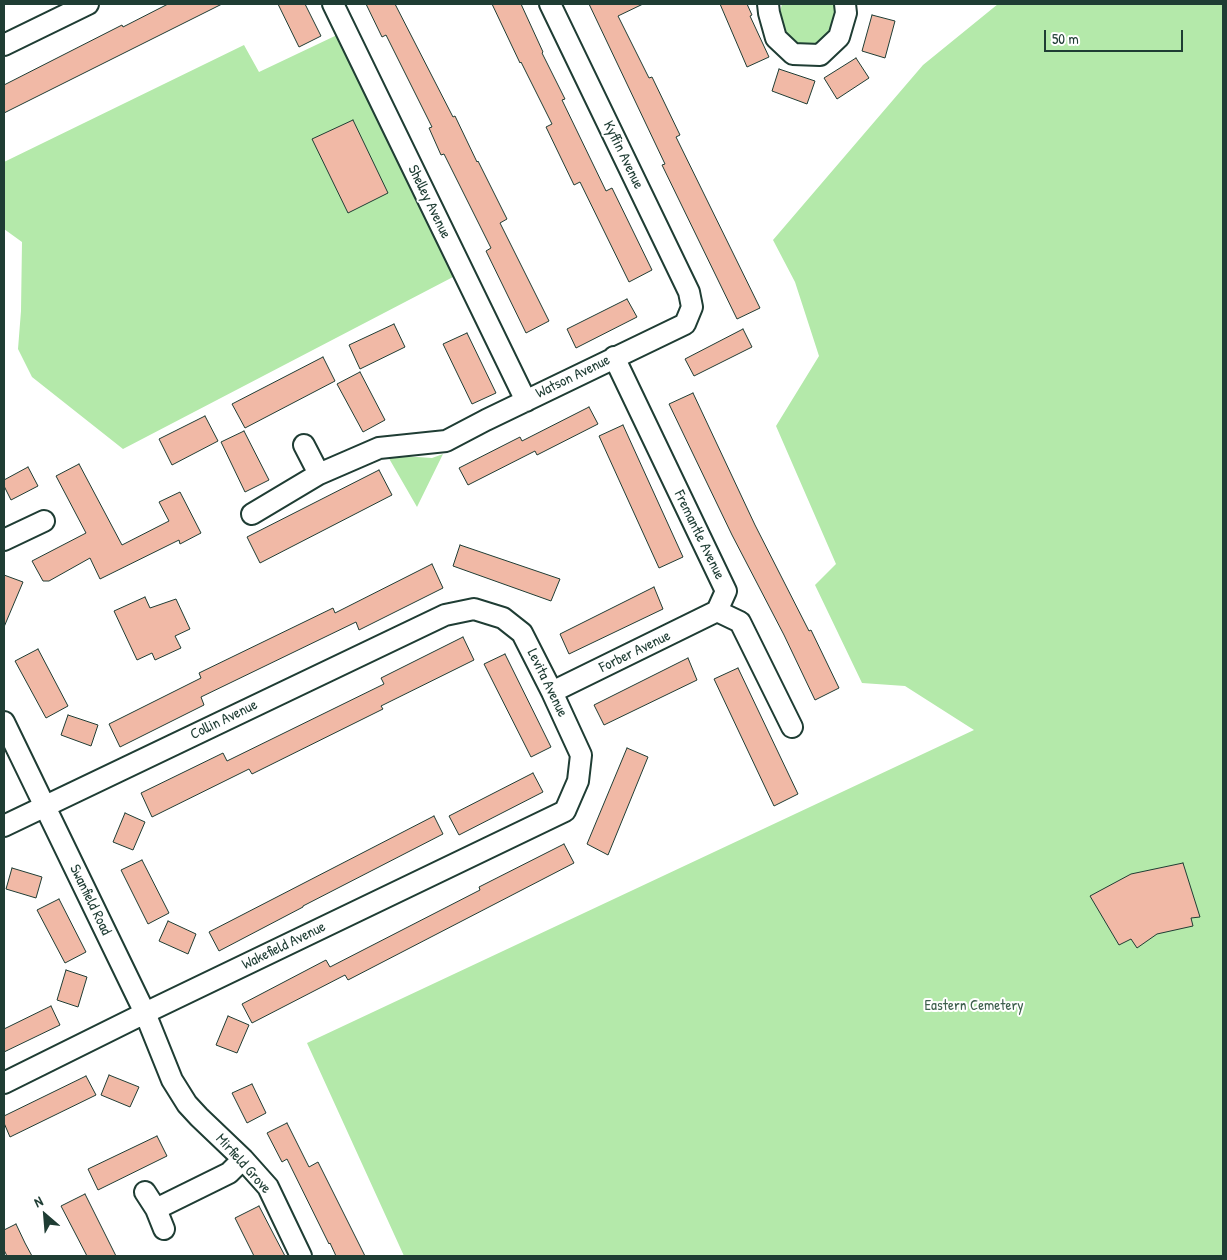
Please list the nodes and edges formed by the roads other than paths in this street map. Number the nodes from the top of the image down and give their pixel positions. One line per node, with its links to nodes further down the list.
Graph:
1 (88, 4): 6 (street)
2 (333, 4): 9 (street, Shelley Avenue)
3 (550, 4): 7 (street, Kyffin Avenue)
4 (768, 4): 5 (street)
5 (845, 4)
6 (4, 45)
7 (692, 307): 8 (street, Watson Avenue)
8 (614, 357): 9 (street, Watson Avenue); 15 (street, Fremantle Avenue)
9 (526, 401): 11 (street, Watson Avenue)
10 (304, 445): 11 (street)
11 (319, 474): 12 (street)
12 (252, 514)
13 (44, 521): 14 (street)
14 (4, 540)
15 (717, 611): 17 (street, Forber Avenue); 19 (street)
16 (445, 615): 17 (street, Levita Avenue); 20 (street, Collin Avenue)
17 (552, 692): 21 (street, Levita Avenue)
18 (4, 722): 20 (street, Swanfield Road)
19 (792, 727)
20 (45, 805): 22 (street, Collin Avenue); 23 (street, Swanfield Road)
21 (564, 811): 23 (street, Wakefield Avenue)
22 (4, 826)
23 (145, 1013): 24 (street, Swanfield Road); 25 (street, Wakefield Avenue)
24 (172, 1080): 26 (street, Mirfield Grove)
25 (4, 1083)
26 (243, 1159): 28 (street); 30 (street, Mirfield Grove)
27 (145, 1192): 28 (street)
28 (156, 1209): 29 (street)
29 (164, 1229)
30 (301, 1256)

